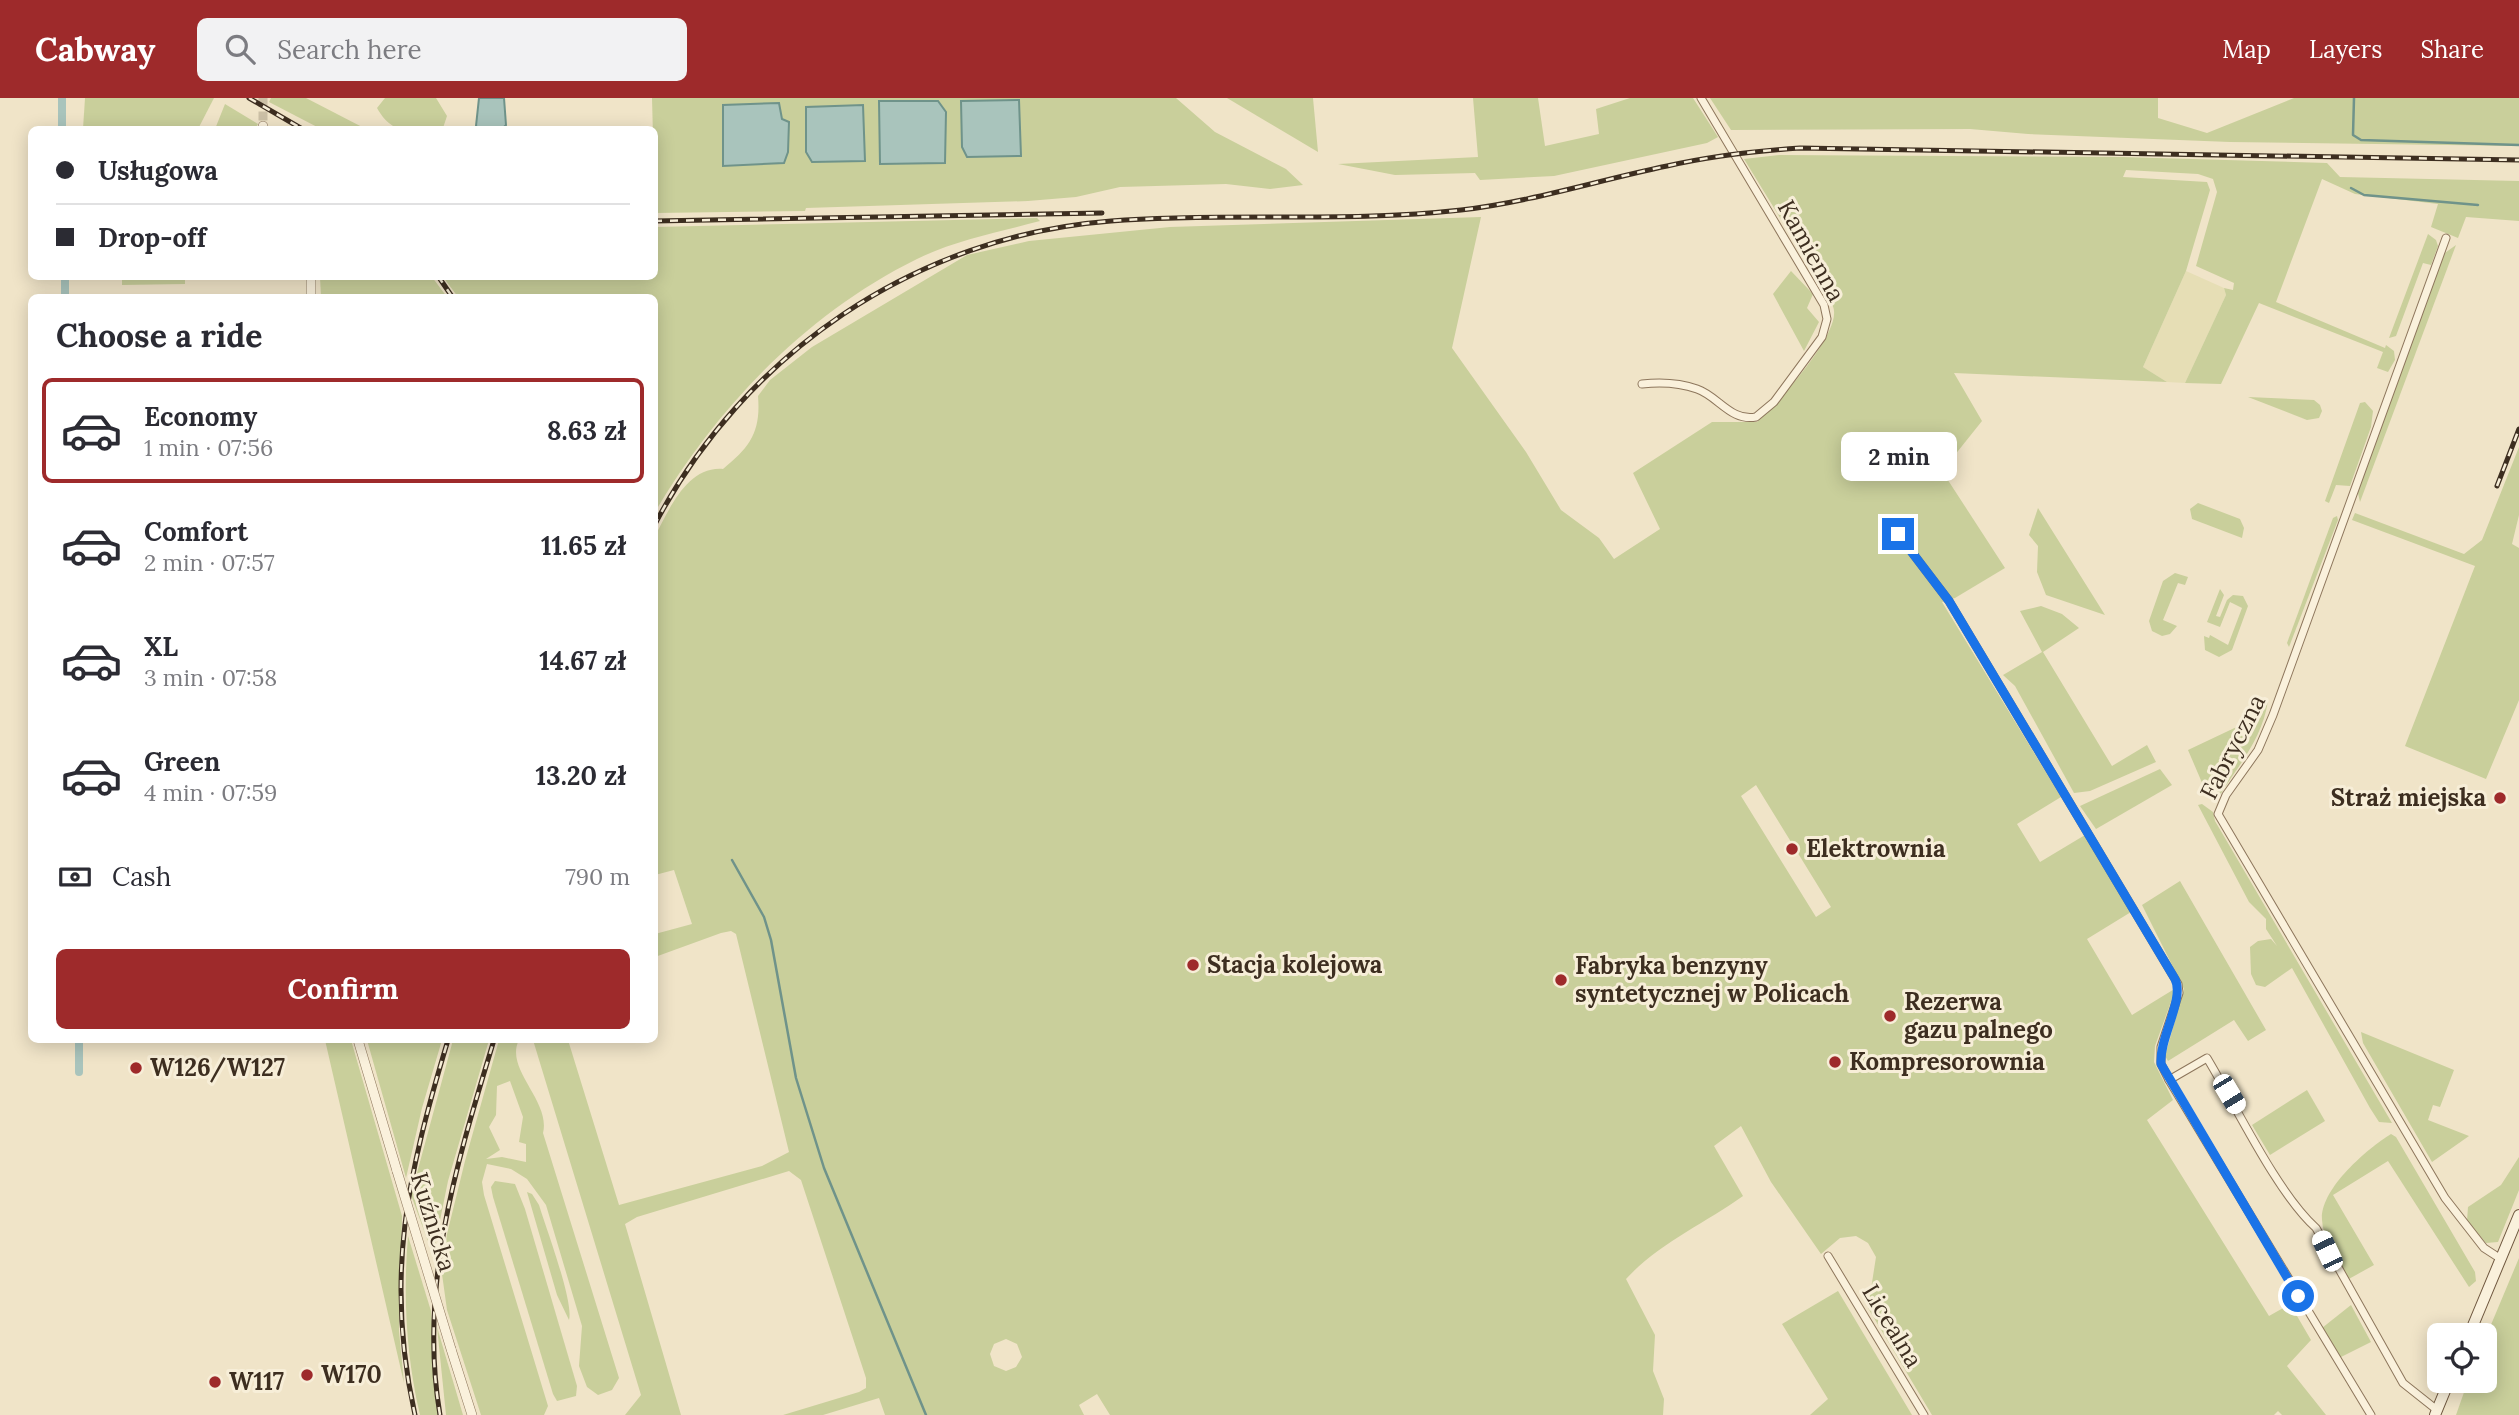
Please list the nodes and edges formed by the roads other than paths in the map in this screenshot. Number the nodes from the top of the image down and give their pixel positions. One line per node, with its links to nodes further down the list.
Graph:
1 (1701, 98): 3 (street, Kamienna)
2 (2446, 238): 9 (street, Fabryczna)
3 (1642, 384)
4 (1898, 534): 6 (street)
5 (359, 1043): 13 (street, Kuźnicka, bridge)
6 (2169, 1080): 12 (street); 15 (street)
7 (2519, 1215): 9 (main road)
8 (1828, 1256): 14 (street, Licealna)
9 (2501, 1259): 10 (main road)
10 (2474, 1323)
11 (2444, 1393): 12 (main road)
12 (2436, 1413)
13 (472, 1415)
14 (1923, 1415)
15 (2371, 1415)

